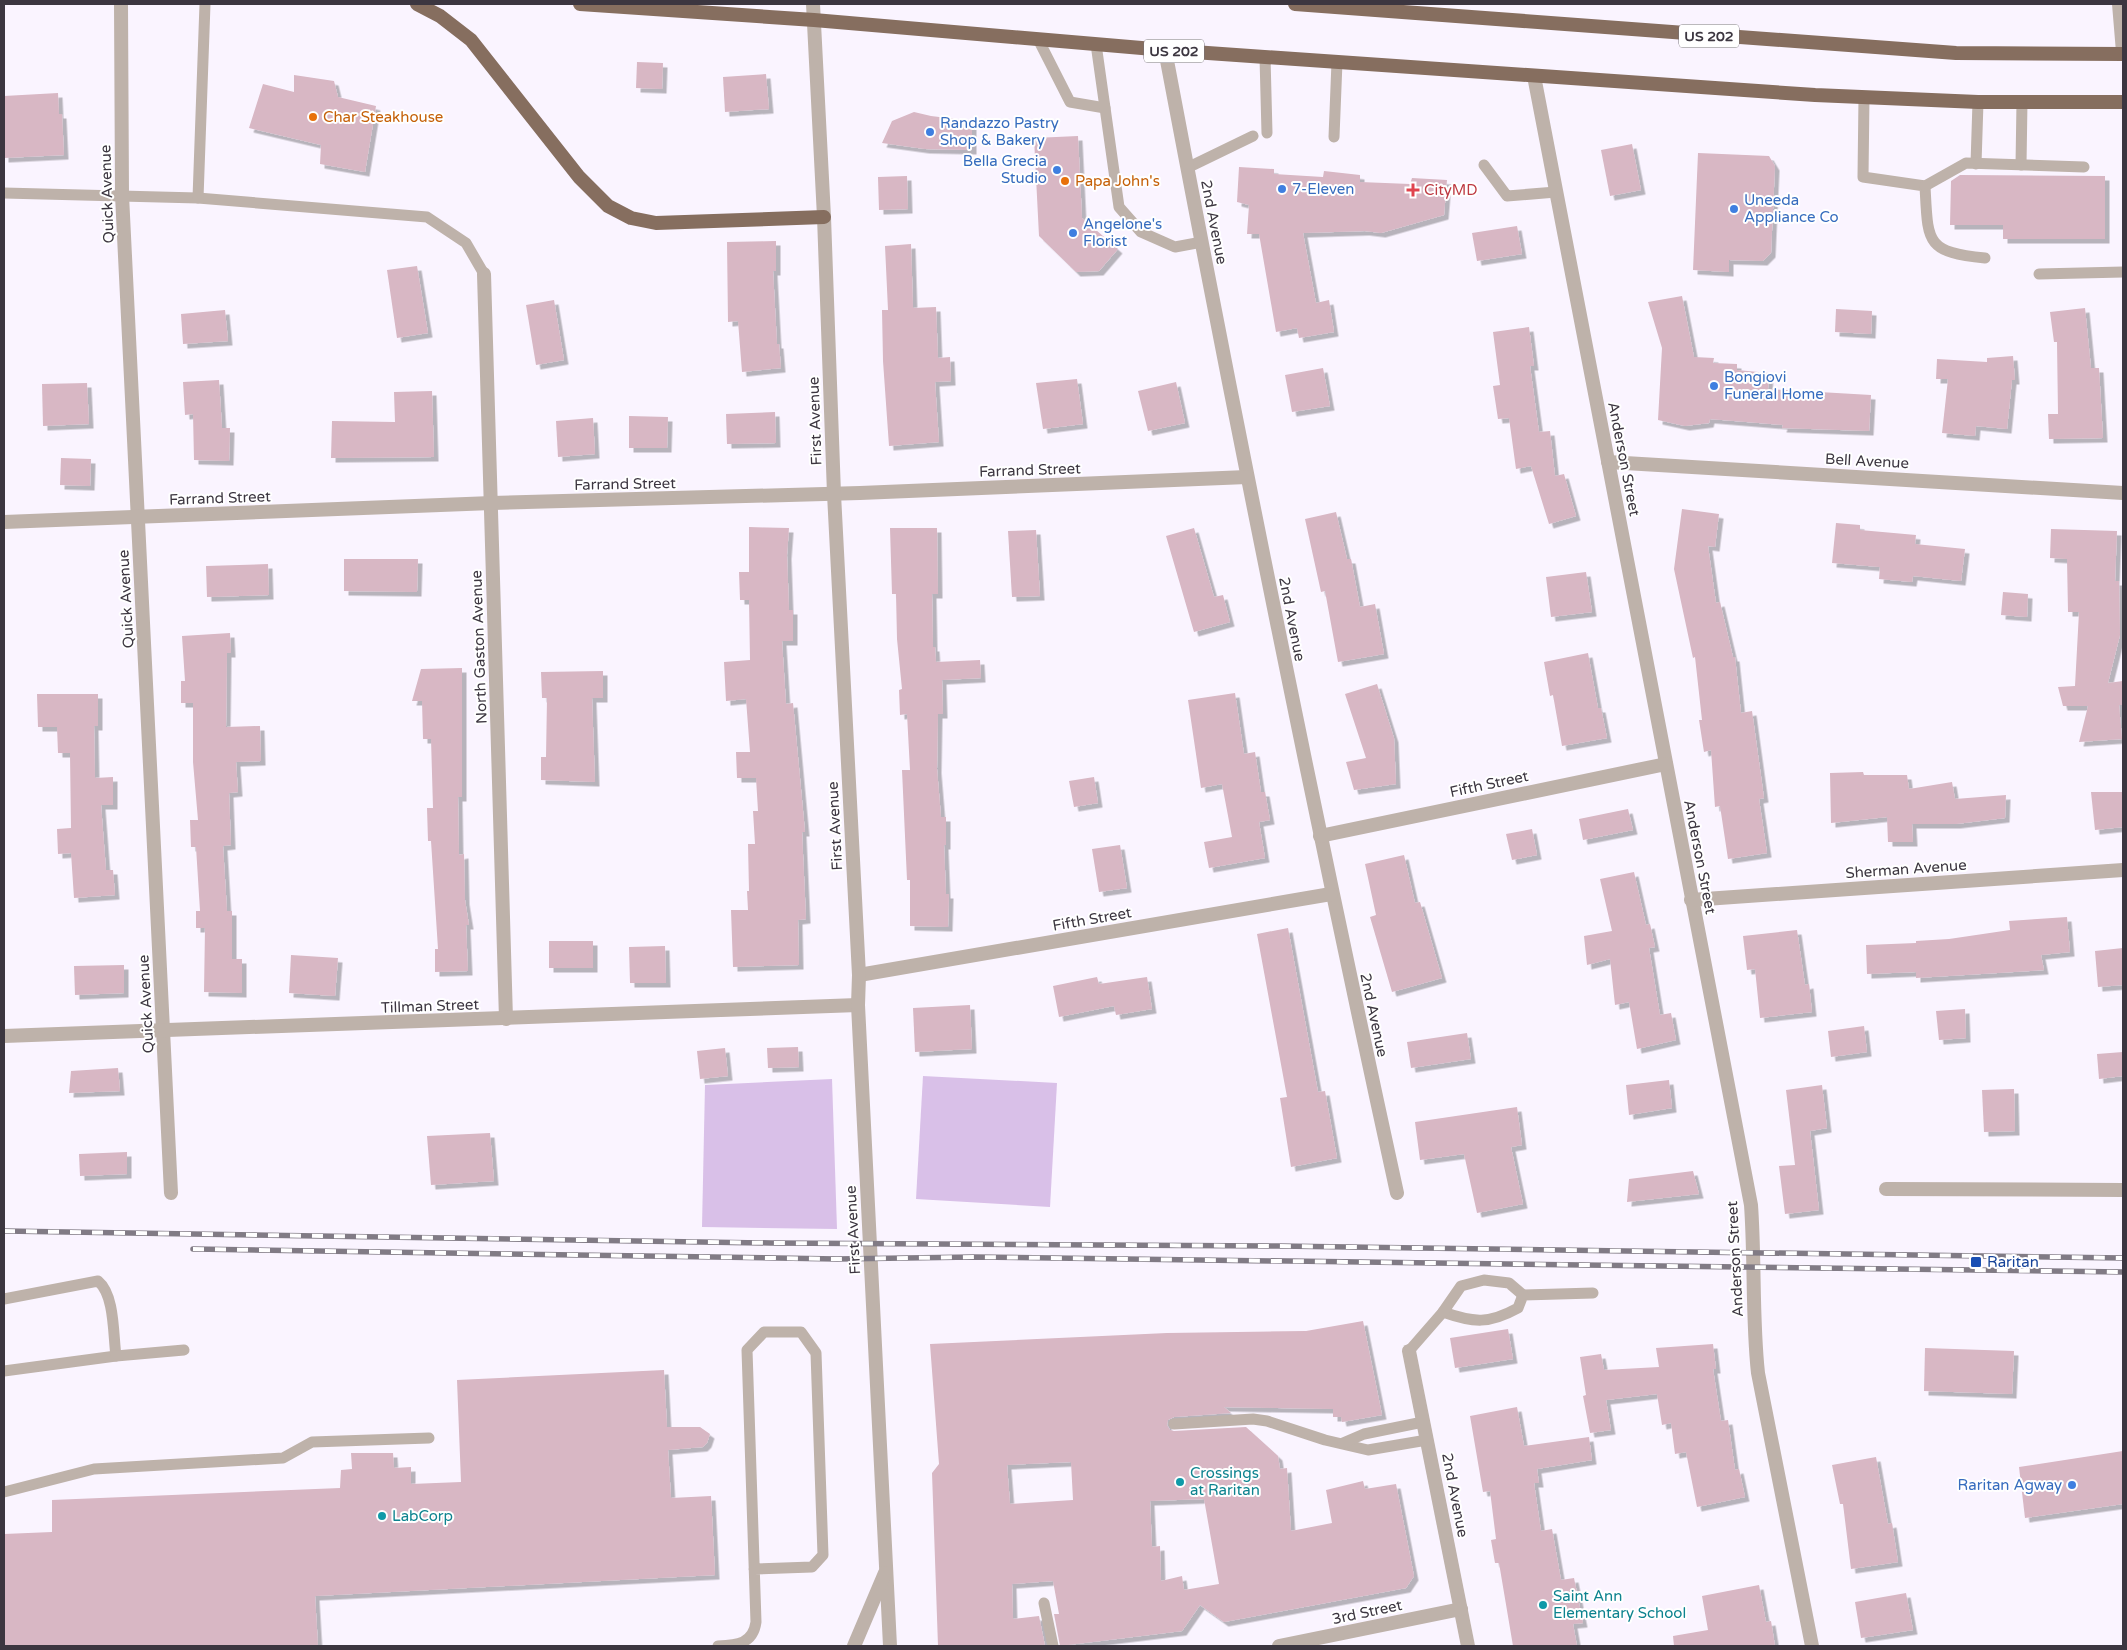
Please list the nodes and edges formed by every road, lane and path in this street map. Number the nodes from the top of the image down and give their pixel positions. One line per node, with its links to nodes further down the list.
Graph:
1 (121, 4): 33 (street, Quick Avenue)
2 (205, 4): 34 (lane)
3 (417, 4): 35 (highway)
4 (580, 4): 9 (highway, US 202)
5 (813, 4): 9 (street, First Avenue)
6 (1295, 4): 8 (highway, US 202)
7 (2119, 4): 13 (street)
8 (1364, 7): 13 (highway, US 202)
9 (814, 20): 10 (highway, US 202); 35 (street, First Avenue)
10 (1038, 39): 11 (highway, US 202); 21 (lane)
11 (1096, 44): 12 (highway, US 202); 21 (lane)
12 (1164, 50): 14 (highway, US 202); 29 (street, 2nd Avenue)
13 (2123, 53)
14 (1265, 57): 15 (highway, US 202); 22 (lane)
15 (1337, 62): 16 (highway, US 202); 24 (lane)
16 (1534, 76): 17 (highway, US 202); 32 (street, Anderson Street)
17 (1864, 97): 18 (highway, US 202); 30 (lane)
18 (1978, 102): 19 (highway, US 202); 25 (lane)
19 (2022, 102): 20 (highway, US 202); 27 (lane)
20 (2123, 102)
21 (1105, 108): 36 (lane)
22 (1267, 133)
23 (1253, 136): 29 (lane)
24 (1334, 138)
25 (1976, 164): 27 (lane); 30 (lane)
26 (1484, 165): 32 (lane)
27 (2021, 165): 28 (lane)
28 (2084, 167)
29 (1187, 168): 36 (street, 2nd Avenue)
30 (1925, 186): 37 (lane)
31 (4, 192): 33 (lane)
32 (1556, 192): 41 (street, Anderson Street)
33 (122, 195): 34 (lane); 46 (street, Quick Avenue)
34 (198, 198): 39 (lane)
35 (824, 217): 44 (street, First Avenue)
36 (1202, 242): 42 (street, 2nd Avenue)
37 (1985, 258)
38 (2123, 272): 40 (lane)
39 (484, 274): 45 (street, North Gaston Avenue)
40 (2039, 274)
41 (1608, 462): 43 (street, Bell Avenue); 48 (street, Anderson Street)
42 (1247, 477): 44 (street, Farrand Street); 49 (street, 2nd Avenue)
43 (2123, 492)
44 (834, 494): 45 (street, Farrand Street); 53 (street, First Avenue)
45 (492, 503): 46 (street, Farrand Street); 55 (street, North Gaston Avenue)
46 (139, 517): 47 (street, Farrand Street); 56 (street, Quick Avenue)
47 (4, 522)
48 (1666, 764): 49 (street, Fifth Street); 52 (street, Anderson Street)
49 (1320, 836): 51 (street, 2nd Avenue)
50 (2123, 870): 52 (street, Sherman Avenue)
51 (1331, 894): 53 (street, Fifth Street); 61 (street, 2nd Avenue)
52 (1691, 900): 86 (street, Anderson Street)
53 (859, 975): 54 (street, First Avenue)
54 (858, 1005): 55 (street, Tillman Street); 77 (street, First Avenue)
55 (506, 1019): 56 (street, Tillman Street)
56 (163, 1032): 57 (street, Tillman Street); 60 (street, Quick Avenue)
57 (4, 1036)
58 (1886, 1189): 59 (street)
59 (2123, 1190)
60 (171, 1192)
61 (1397, 1193)
62 (1593, 1293): 63 (lane)
63 (1522, 1295): 65 (lane); 65 (lane)
64 (4, 1299): 68 (lane)
65 (1443, 1312): 67 (lane)
66 (184, 1350): 68 (lane)
67 (1409, 1351): 70 (street, 2nd Avenue)
68 (116, 1356): 69 (lane)
69 (4, 1371)
70 (1423, 1422): 73 (street, 2nd Avenue); 74 (lane)
71 (1174, 1424): 74 (lane)
72 (429, 1438): 75 (lane)
73 (1427, 1440): 74 (lane); 79 (street, 2nd Avenue)
74 (1343, 1443)
75 (4, 1492)
76 (754, 1569): 76 (lane); 80 (lane)
77 (886, 1570): 81 (street); 82 (street, First Avenue)
78 (1044, 1603): 83 (lane)
79 (1461, 1609): 84 (street, 3rd Street); 85 (street, 2nd Avenue)
80 (718, 1646)
81 (854, 1646)
82 (890, 1646)
83 (1053, 1646)
84 (1279, 1646)
85 (1468, 1646)
86 (1812, 1646)

